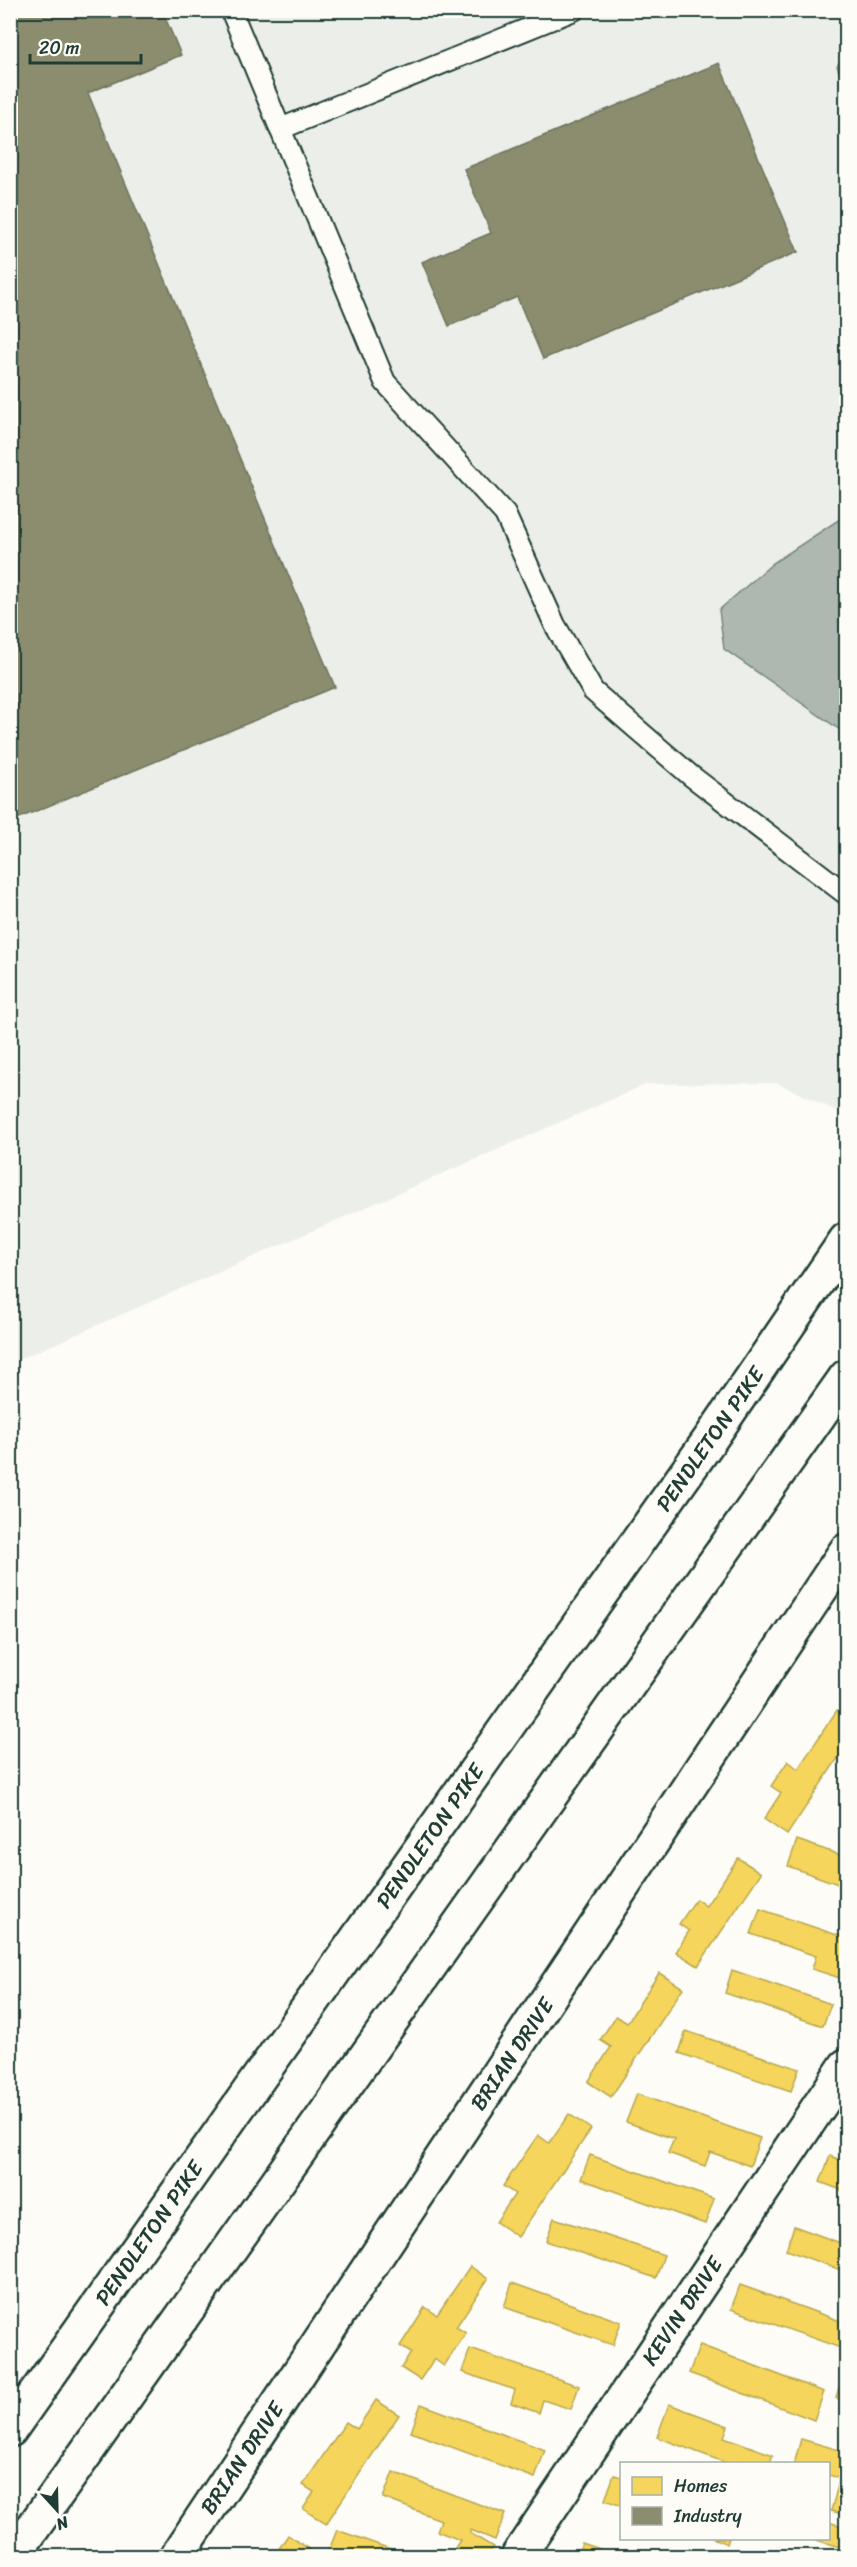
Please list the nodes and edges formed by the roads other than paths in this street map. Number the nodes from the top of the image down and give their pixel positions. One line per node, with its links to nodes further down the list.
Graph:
1 (231, 10): 3 (lane)
2 (574, 10): 3 (lane)
3 (280, 129): 4 (lane)
4 (846, 894)
5 (846, 1240): 9 (main road, PENDLETON PIKE)
6 (846, 1377): 10 (main road)
7 (846, 1551): 11 (main road, BRIAN DRIVE)
8 (846, 2066): 12 (main road, KEVIN DRIVE)
9 (10, 2430)
10 (13, 2556)
11 (177, 2556)
12 (518, 2556)

